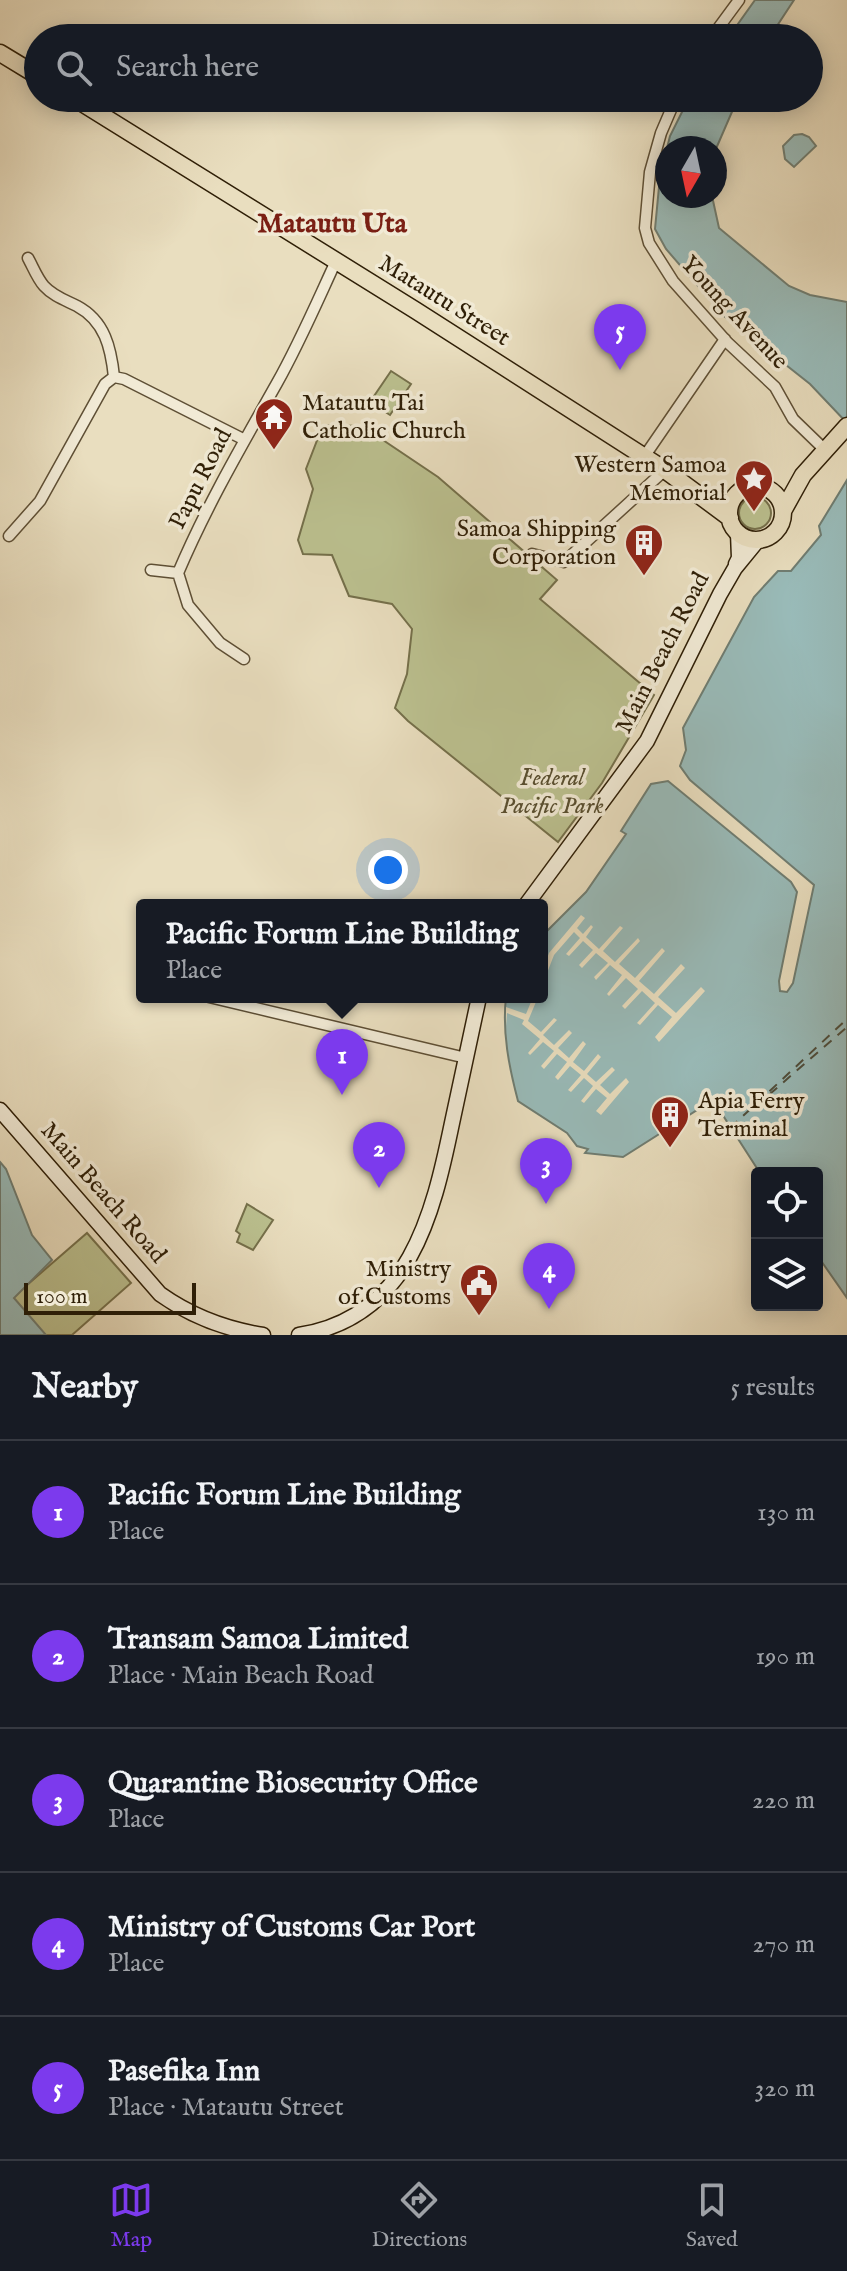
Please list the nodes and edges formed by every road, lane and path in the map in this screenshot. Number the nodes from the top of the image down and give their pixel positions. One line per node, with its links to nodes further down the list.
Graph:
1 (733, 3): 2 (street)
2 (720, 24)
3 (0, 53): 4 (main road)
4 (24, 68)
5 (97, 112): 8 (main road, Matautu Street)
6 (670, 112): 9 (street, Young Avenue)
7 (28, 258): 10 (street)
8 (336, 261): 12 (street, Papu Road); 14 (main road, Matautu Street)
9 (725, 339): 13 (street, Young Avenue); 14 (street)
10 (114, 377): 12 (street); 21 (street)
11 (847, 426): 13 (main road)
12 (243, 439): 26 (street, Papu Road)
13 (829, 447): 16 (main road)
14 (644, 457): 15 (main road, Matautu Street)
15 (665, 470): 18 (main road, Matautu Street); 20 (main road, Matautu Street); 23 (street)
16 (803, 475): 17 (main road); 19 (main road)
17 (773, 492): 18 (main road); 19 (main road)
18 (735, 497): 20 (main road)
19 (783, 511): 22 (main road)
20 (734, 525): 22 (main road); 24 (main road)
21 (9, 536)
22 (758, 540): 24 (main road, Main Beach Road)
23 (532, 554)
24 (735, 568): 28 (main road, Main Beach Road)
25 (151, 570): 26 (street)
26 (178, 573): 27 (street)
27 (244, 659)
28 (530, 899)
29 (234, 1003): 31 (street)
30 (478, 1003): 31 (main road)
31 (466, 1058): 34 (main road)
32 (0, 1110): 33 (main road, Main Beach Road)
33 (263, 1335)
34 (299, 1335)

